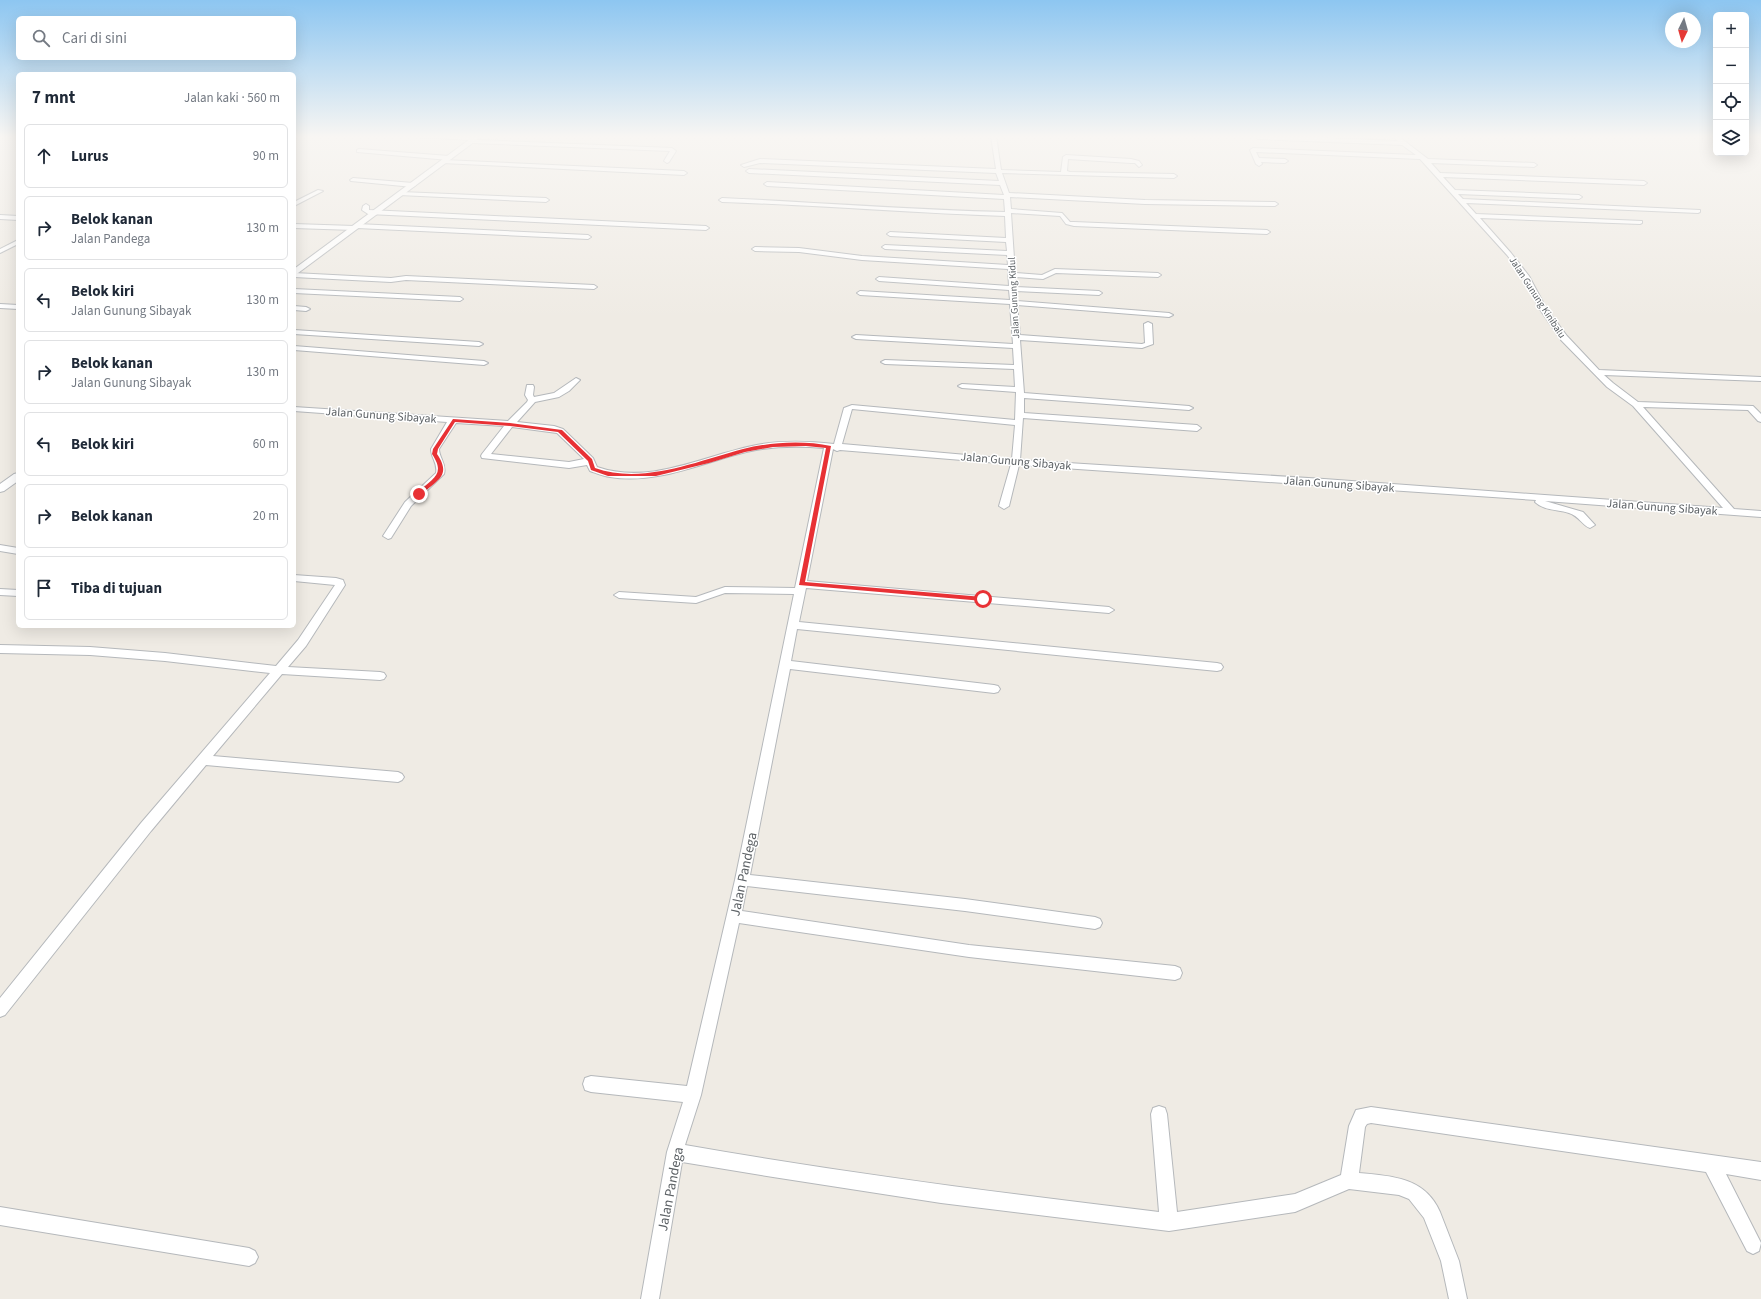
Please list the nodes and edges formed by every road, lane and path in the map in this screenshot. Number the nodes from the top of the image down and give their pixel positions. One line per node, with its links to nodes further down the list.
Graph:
1 (1007, 196): 17 (street, Jalan Gunung Kidul)
2 (309, 197): 12 (street)
3 (397, 197): 16 (street)
4 (464, 197): 9 (street)
5 (1021, 197): 13 (street)
6 (1457, 197): 11 (street, Jalan Gunung Kinibalu)
7 (1550, 197): 8 (street)
8 (1579, 198)
9 (546, 200)
10 (722, 200): 17 (street)
11 (1461, 201): 15 (street); 18 (street, Jalan Gunung Kinibalu)
12 (296, 203)
13 (1275, 204)
14 (366, 206): 16 (street)
15 (1698, 211)
16 (375, 213): 23 (street); 24 (street)
17 (1007, 213): 25 (street); 28 (street, Jalan Gunung Kidul)
18 (1475, 216): 21 (street); 63 (street, Jalan Gunung Kinibalu)
19 (0, 217): 20 (street)
20 (16, 218)
21 (1640, 222)
22 (296, 226): 23 (street)
23 (356, 227): 27 (street); 35 (street)
24 (706, 228)
25 (1267, 232)
26 (890, 234): 28 (street)
27 (588, 237)
28 (1010, 240): 33 (street, Jalan Gunung Kidul)
29 (16, 243): 32 (street)
30 (885, 247): 33 (street)
31 (755, 249): 34 (street)
32 (0, 251)
33 (1010, 253): 34 (street, Jalan Gunung Kidul)
34 (1012, 267): 37 (street, Jalan Gunung Kidul)
35 (296, 272)
36 (296, 274): 40 (street)
37 (1011, 275): 38 (street); 41 (street, Jalan Gunung Kidul)
38 (1158, 275)
39 (878, 279): 41 (street)
40 (594, 288)
41 (1013, 288): 44 (street); 46 (street, Jalan Gunung Kidul)
42 (296, 291): 45 (street)
43 (860, 293): 46 (street)
44 (1099, 294)
45 (460, 299)
46 (1013, 304): 47 (street); 52 (street); 56 (street, Jalan Gunung Kidul)
47 (986, 305)
48 (0, 306): 49 (street)
49 (16, 307)
50 (296, 308): 51 (street)
51 (306, 309)
52 (1170, 315)
53 (1148, 324): 56 (street)
54 (296, 332): 57 (street)
55 (856, 337): 58 (street)
56 (1015, 337): 58 (street, Jalan Gunung Kidul)
57 (478, 344)
58 (1016, 346): 62 (street, Jalan Gunung Kidul)
59 (296, 348): 61 (street)
60 (885, 362): 62 (street)
61 (484, 363)
62 (1018, 367): 68 (street, Jalan Gunung Kidul)
63 (1597, 372): 64 (street); 70 (street, Jalan Gunung Kinibalu)
64 (1761, 379)
65 (576, 380): 69 (street)
66 (962, 386): 68 (street)
67 (530, 387): 69 (street)
68 (1019, 393): 71 (street); 73 (street, Jalan Gunung Kidul)
69 (532, 400): 76 (street)
70 (1636, 404): 74 (street); 85 (street, Jalan Gunung Kinibalu)
71 (1189, 408)
72 (296, 409): 75 (street, Jalan Gunung Sibayak)
73 (1019, 419): 77 (street); 78 (street, Jalan Pandega); 80 (street, Jalan Gunung Kidul)
74 (1761, 419)
75 (453, 420): 76 (street, Jalan Gunung Sibayak); 88 (street)
76 (510, 424): 79 (street, Jalan Gunung Sibayak); 79 (street)
77 (1197, 428)
78 (833, 447): 79 (street, Jalan Gunung Sibayak); 80 (street, Jalan Gunung Sibayak); 92 (street, Jalan Pandega)
79 (590, 460)
80 (1016, 460): 83 (street, Jalan Gunung Sibayak); 84 (street, Jalan Gunung Kidul)
81 (16, 477): 82 (street)
82 (0, 489)
83 (1535, 498): 85 (street, Jalan Gunung Sibayak); 87 (street)
84 (1004, 506)
85 (1731, 512): 86 (street, Jalan Gunung Sibayak)
86 (1761, 514)
87 (1590, 525)
88 (388, 536)
89 (0, 548): 90 (street)
90 (16, 551)
91 (296, 578): 101 (street)
92 (801, 588): 95 (street); 96 (street); 97 (street, Jalan Pandega)
93 (0, 592): 94 (street)
94 (16, 593)
95 (619, 595)
96 (1110, 610)
97 (793, 624): 99 (street, Jalan Pandega); 100 (street)
98 (0, 649): 101 (street)
99 (784, 664): 103 (street); 106 (street, Jalan Pandega)
100 (1217, 667)
101 (278, 670): 102 (street); 104 (street)
102 (380, 676)
103 (994, 689)
104 (203, 760): 105 (street); 110 (street)
105 (398, 778)
106 (742, 880): 107 (street, Jalan Pandega); 108 (street)
107 (734, 916): 109 (street); 112 (street, Jalan Pandega)
108 (1096, 923)
109 (1175, 973)
110 (0, 1010)
111 (591, 1084): 112 (street)
112 (693, 1095): 114 (street, Jalan Pandega)
113 (1159, 1114): 119 (street)
114 (675, 1152): 119 (street); 122 (street, Jalan Pandega)
115 (1711, 1163): 116 (street); 117 (street); 120 (street)
116 (1761, 1171)
117 (1349, 1180): 119 (street); 123 (street)
118 (0, 1216): 121 (street)
119 (1169, 1222)
120 (1753, 1245)
121 (249, 1257)
122 (650, 1299)
123 (1458, 1299)

